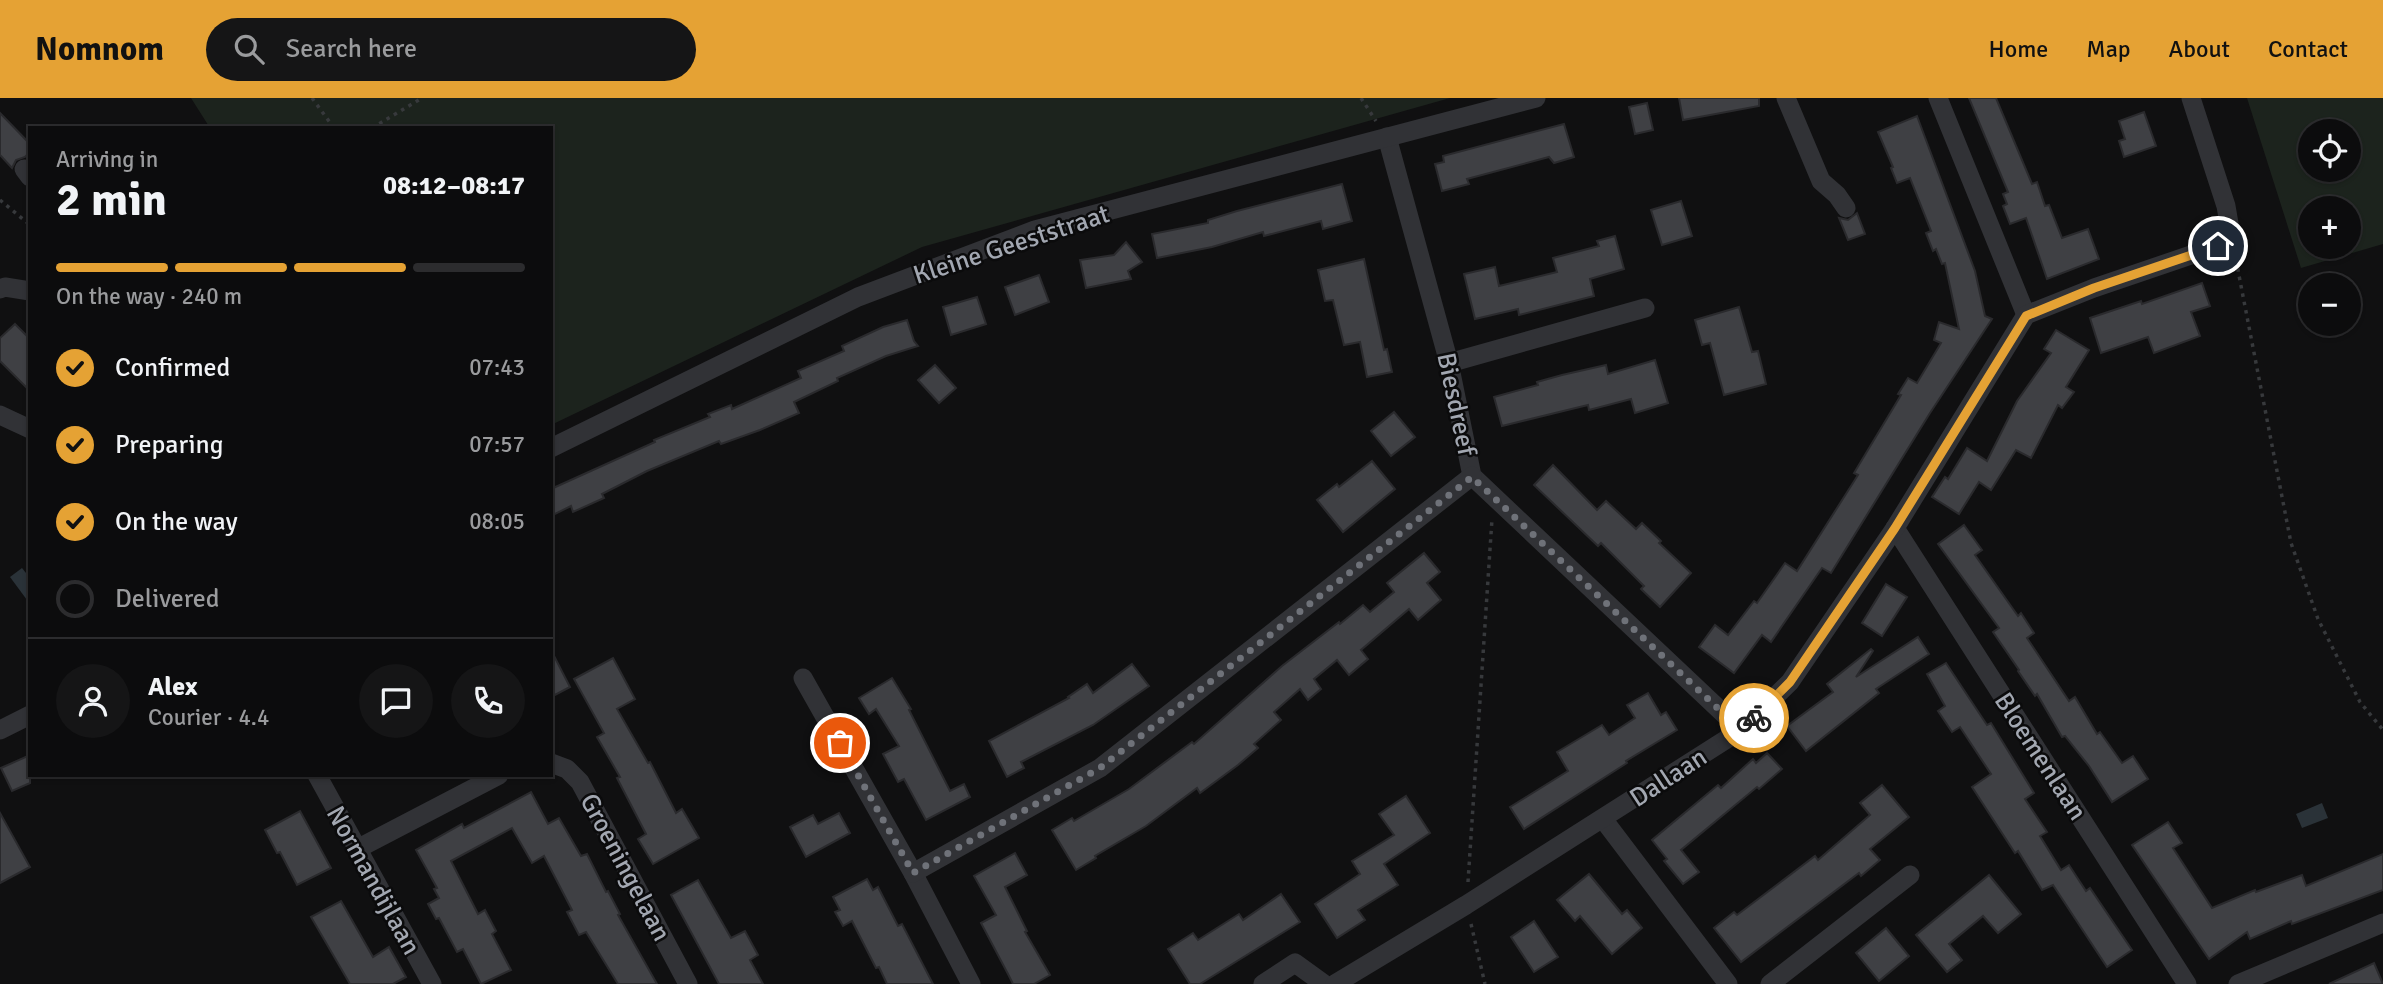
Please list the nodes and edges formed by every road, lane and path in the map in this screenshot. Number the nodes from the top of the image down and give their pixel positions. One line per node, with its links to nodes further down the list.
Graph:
1 (312, 98): 8 (path)
2 (422, 98): 9 (path)
3 (1361, 98): 10 (path)
4 (1536, 98): 10 (street, Kleine Geeststraat)
5 (1786, 98): 12 (street)
6 (1938, 98): 18 (street)
7 (2191, 98): 14 (street)
8 (333, 126)
9 (375, 126)
10 (1387, 137): 19 (street, Biesdreef); 22 (street, Kleine Geeststraat)
11 (0, 200): 13 (path)
12 (1846, 208)
13 (28, 223)
14 (2232, 241): 18 (street); 30 (path)
15 (0, 289): 16 (street)
16 (28, 291)
17 (1645, 308): 19 (street)
18 (2026, 316): 25 (street, Dallaan)
19 (1449, 363): 23 (street, Biesdreef)
20 (0, 415): 21 (street)
21 (28, 428)
22 (553, 447)
23 (1472, 477): 24 (street, Biesdreef); 36 (street)
24 (1494, 496): 29 (street, Biesdreef); 38 (path)
25 (1895, 528): 29 (street, Dallaan); 49 (street, Bloemenlaan)
26 (803, 678): 36 (street)
27 (28, 716): 28 (street)
28 (0, 730)
29 (1741, 730): 34 (street, Dallaan)
30 (2383, 730)
31 (553, 764): 41 (street, Groeningelaan)
32 (318, 777): 35 (street, Normandijlaan)
33 (495, 777): 35 (street)
34 (1604, 819): 38 (street, Dallaan); 47 (street)
35 (357, 849): 40 (street, Normandijlaan)
36 (913, 873): 42 (street)
37 (1910, 875): 48 (street)
38 (1466, 905): 45 (street, Dallaan); 46 (path)
39 (2383, 923): 50 (street)
40 (432, 984)
41 (688, 984)
42 (971, 984)
43 (1263, 984): 44 (street)
44 (1324, 984)
45 (1335, 984)
46 (1485, 984)
47 (1728, 984)
48 (1770, 984)
49 (2187, 984)
50 (2238, 984)

